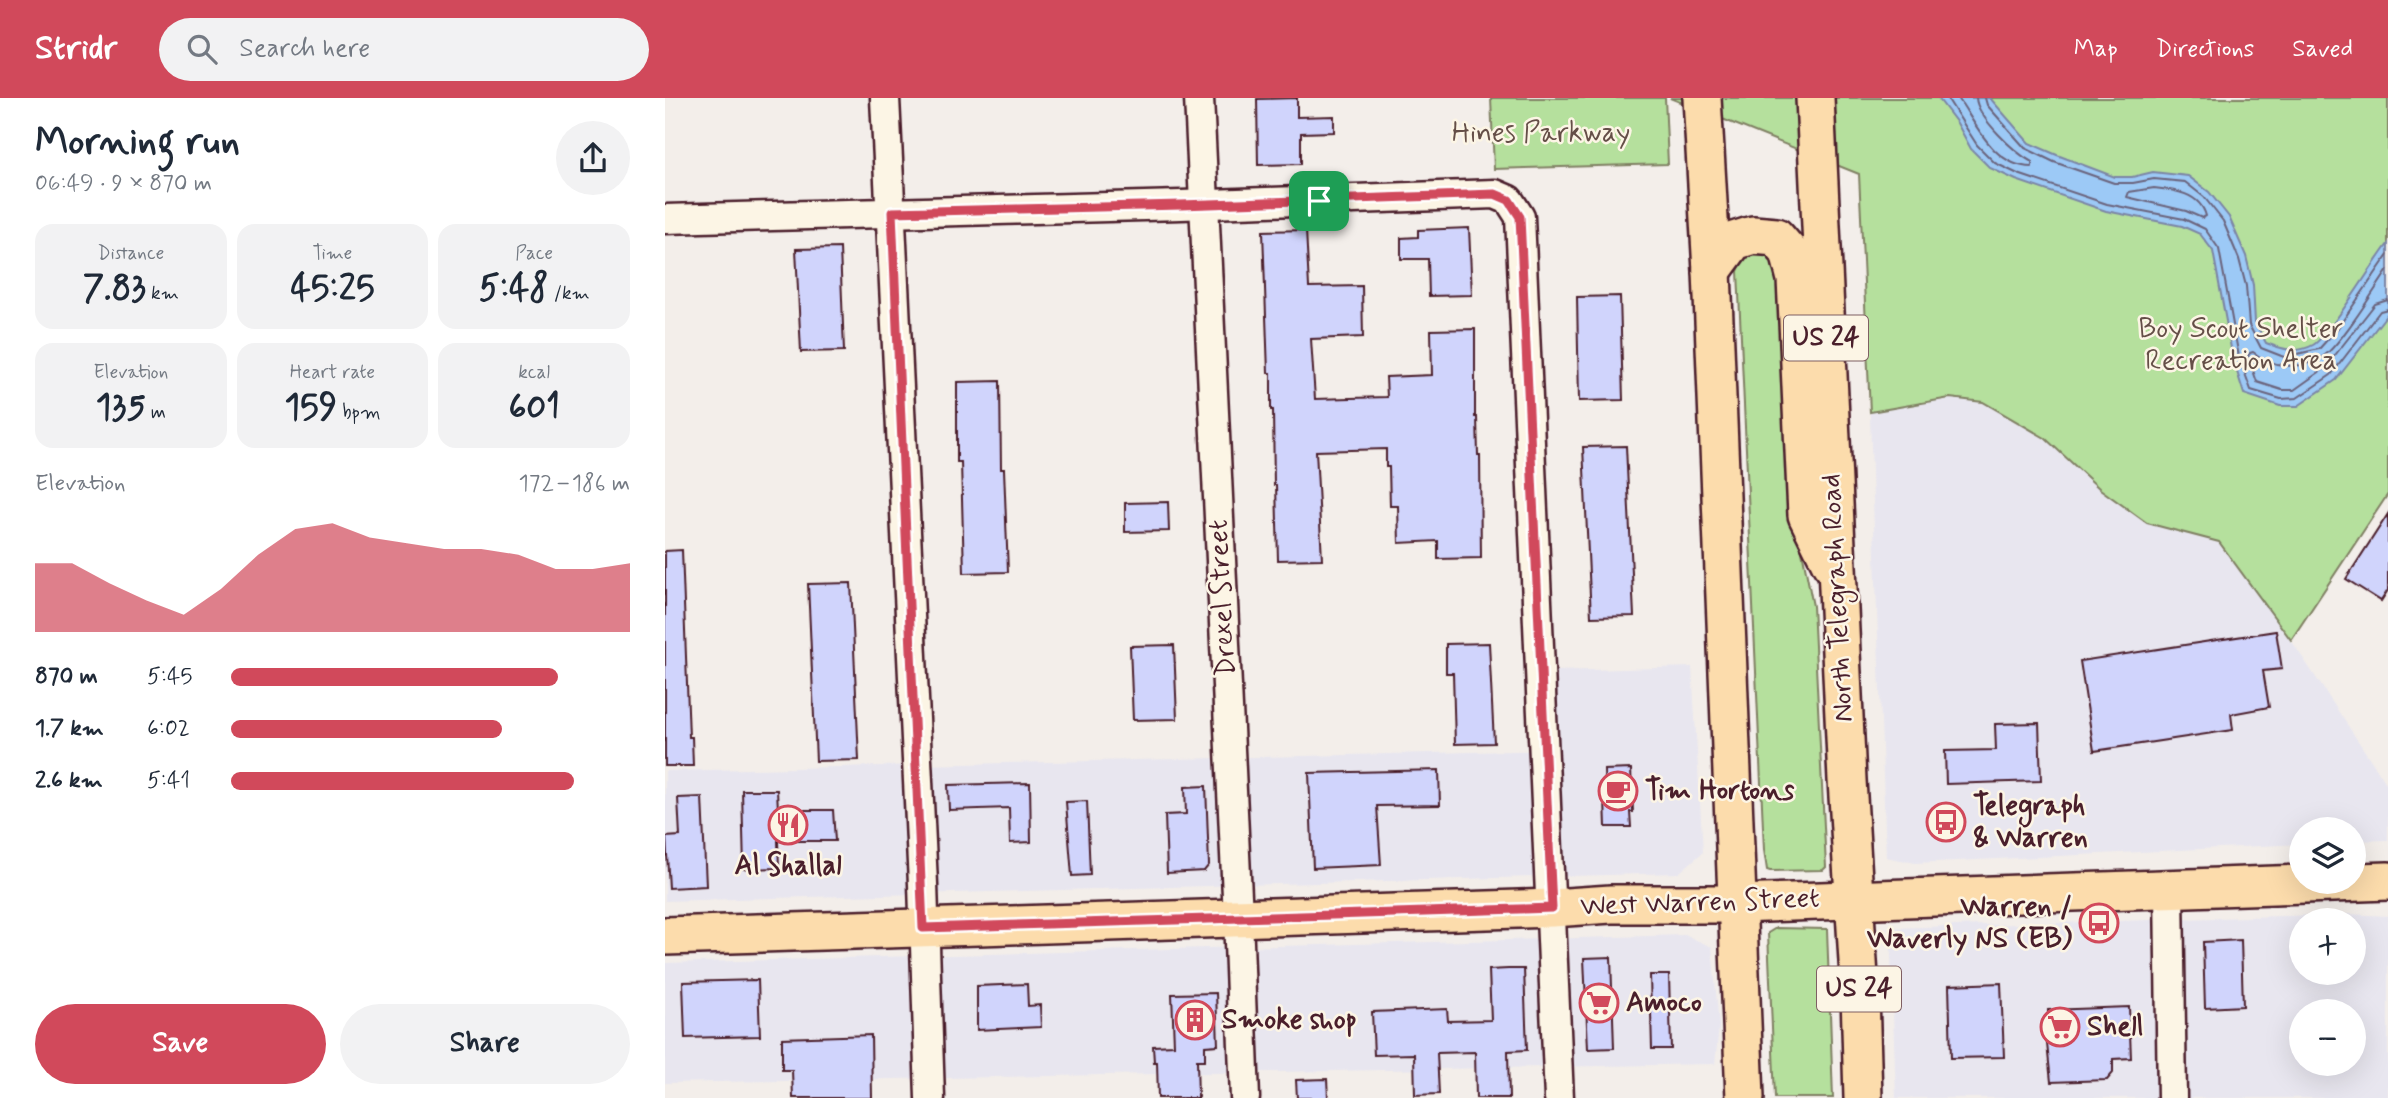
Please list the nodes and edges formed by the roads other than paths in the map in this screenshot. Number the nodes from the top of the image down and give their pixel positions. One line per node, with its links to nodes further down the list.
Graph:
1 (885, 98): 6 (street)
2 (1199, 98): 5 (street, Drexel Street)
3 (1702, 98): 8 (main road)
4 (1815, 98): 9 (main road, North Telegraph Road / US 24)
5 (1204, 205): 6 (street); 14 (street); 15 (street, Drexel Street)
6 (892, 212): 7 (street); 16 (street)
7 (665, 219)
8 (1712, 271): 9 (main road); 13 (main road)
9 (1838, 577): 12 (main road, North Telegraph Road / US 24)
10 (2388, 881): 11 (main road, West Warren Street)
11 (2169, 890): 12 (main road, West Warren Street); 25 (street)
12 (1854, 899): 13 (main road, West Warren Street); 24 (main road, North Telegraph Road / US 24)
13 (1736, 904): 14 (main road, West Warren Street); 18 (main road)
14 (1552, 908): 15 (main road, West Warren Street); 21 (street)
15 (1238, 917): 16 (main road, West Warren Street); 20 (street, Drexel Street)
16 (923, 928): 17 (main road, West Warren Street); 19 (street)
17 (665, 936)
18 (1742, 1002): 22 (main road); 23 (main road)
19 (929, 1098)
20 (1245, 1098)
21 (1559, 1098)
22 (1745, 1098)
23 (1768, 1098)
24 (1863, 1098)
25 (2172, 1098)

